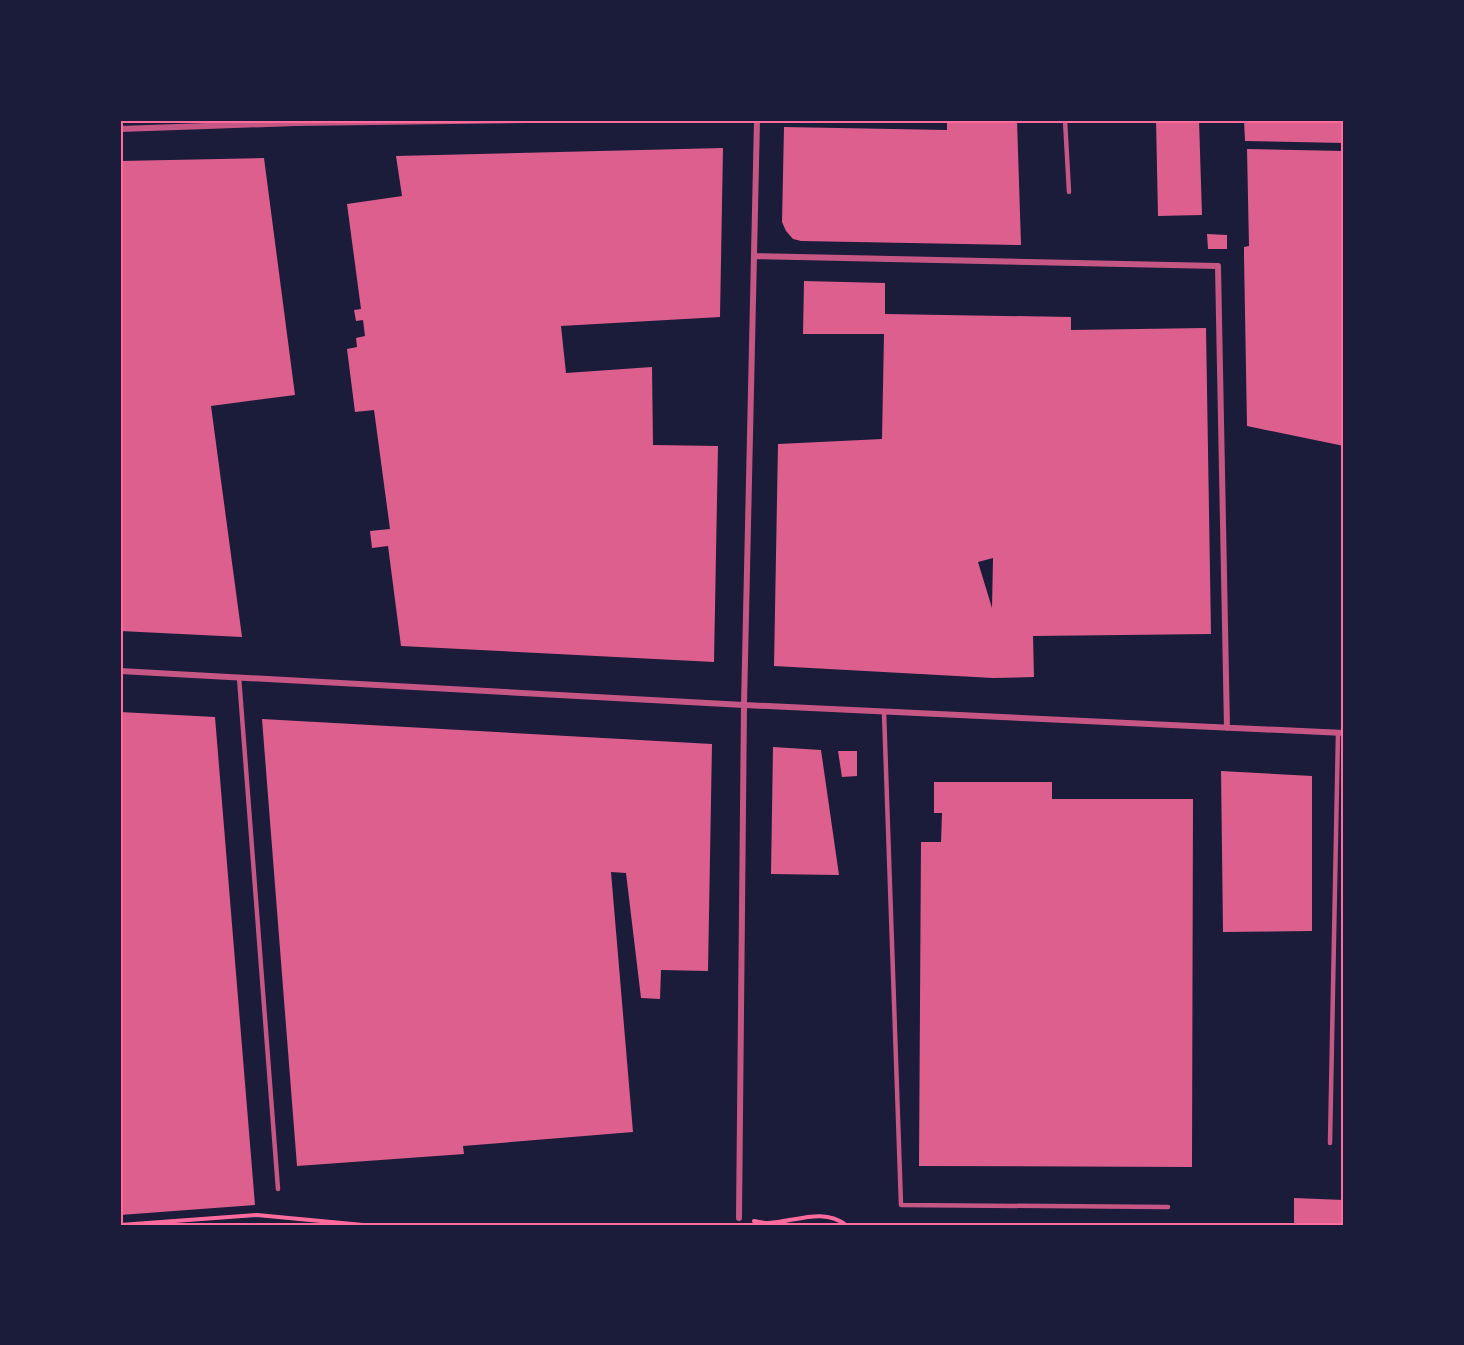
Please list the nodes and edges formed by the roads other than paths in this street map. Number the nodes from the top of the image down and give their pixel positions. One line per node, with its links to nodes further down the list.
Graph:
1 (528, 120): 4 (street)
2 (756, 120): 6 (street)
3 (1065, 120): 5 (lane)
4 (120, 129)
5 (1069, 192)
6 (754, 256): 9 (street); 11 (street)
7 (120, 671): 8 (street)
8 (239, 677): 9 (street); 14 (lane)
9 (744, 705): 10 (street); 16 (street)
10 (884, 712): 11 (street); 15 (lane)
11 (1227, 728): 12 (street)
12 (1341, 733): 13 (lane)
13 (1330, 1143)
14 (278, 1189)
15 (1168, 1207)
16 (739, 1218)

